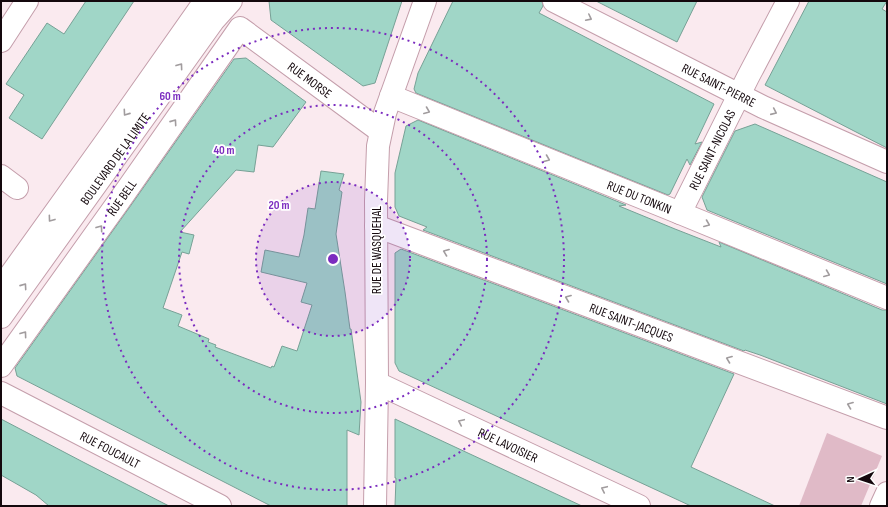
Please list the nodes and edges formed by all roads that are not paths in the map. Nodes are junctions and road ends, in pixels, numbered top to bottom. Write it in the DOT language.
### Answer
graph roads {
  1 [pos="27,1"];
  2 [pos="205,1"];
  3 [pos="231,1"];
  4 [pos="425,1"];
  5 [pos="554,1"];
  6 [pos="788,1"];
  7 [pos="240,28"];
  8 [pos="1,41"];
  9 [pos="739,95"];
  10 [pos="391,96"];
  11 [pos="380,131"];
  12 [pos="887,162"];
  13 [pos="680,213"];
  14 [pos="376,226"];
  15 [pos="1,288"];
  16 [pos="887,298"];
  17 [pos="1,317"];
  18 [pos="1,366"];
  19 [pos="377,383"];
  20 [pos="1,393"];
  21 [pos="887,418"];
  22 [pos="887,492"];
  23 [pos="220,506"];
  24 [pos="375,506"];
  25 [pos="639,506"];
  26 [pos="881,506"];
  1 -- 8 [label="street"];
  2 -- 15 [label="street, BOULEVARD DE LA LIMITE, one-way"];
  17 -- 3 [label="street, BOULEVARD DE LA LIMITE, one-way"];
  4 -- 10 [label="street, RUE DE WASQUEHAL"];
  5 -- 9 [label="street, RUE SAINT-PIERRE, one-way"];
  6 -- 9 [label="street, RUE SAINT-NICOLAS"];
  7 -- 11 [label="street, RUE MORSE"];
  18 -- 7 [label="street, RUE BELL, one-way"];
  9 -- 12 [label="street, RUE SAINT-PIERRE, one-way"];
  9 -- 13 [label="street, RUE SAINT-NICOLAS"];
  10 -- 11 [label="street, RUE DE WASQUEHAL"];
  10 -- 13 [label="street, RUE DU TONKIN, one-way"];
  11 -- 14 [label="street, RUE DE WASQUEHAL"];
  13 -- 16 [label="street, RUE DU TONKIN, one-way"];
  14 -- 19 [label="street, RUE DE WASQUEHAL"];
  21 -- 14 [label="street, RUE SAINT-JACQUES, one-way"];
  19 -- 24 [label="street, RUE DE WASQUEHAL"];
  25 -- 19 [label="street, RUE LAVOISIER, one-way"];
  20 -- 23 [label="street, RUE FOUCAULT"];
  22 -- 26 [label="street"];
}
